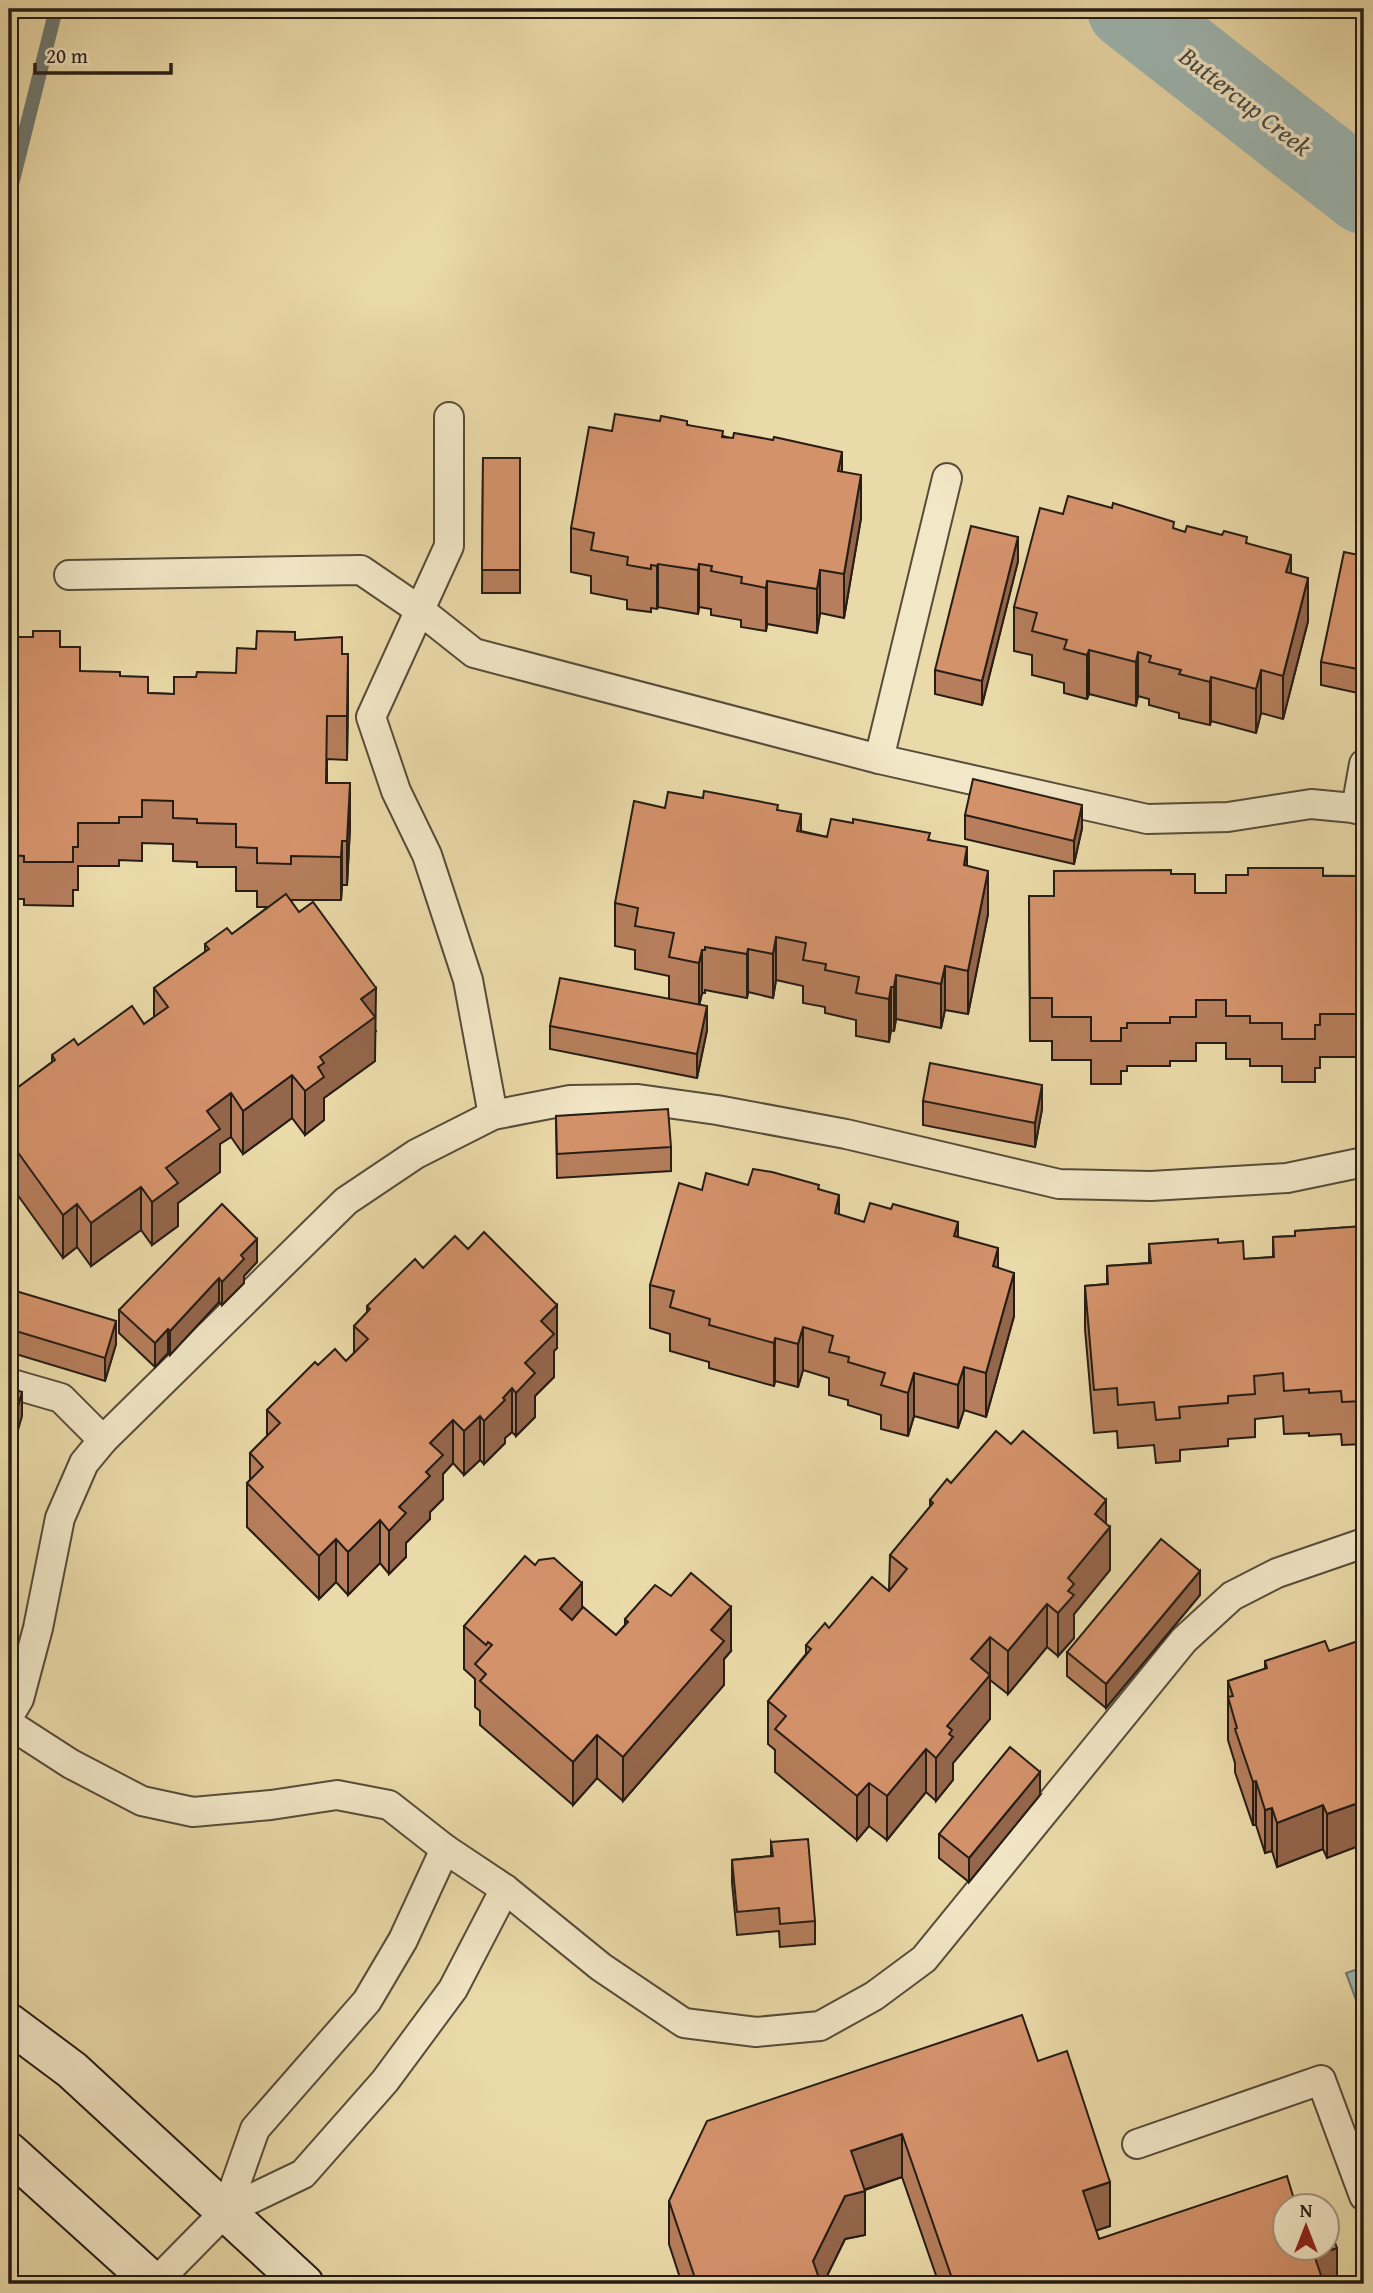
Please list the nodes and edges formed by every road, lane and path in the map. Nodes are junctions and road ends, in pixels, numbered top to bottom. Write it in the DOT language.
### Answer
graph roads {
  1 [pos="449,417"];
  2 [pos="947,478"];
  3 [pos="69,575"];
  4 [pos="421,611"];
  5 [pos="879,759"];
  6 [pos="1364,764"];
  7 [pos="1360,809"];
  8 [pos="493,1115"];
  9 [pos="1364,1163"];
  10 [pos="9,1383"];
  11 [pos="103,1440"];
  12 [pos="1364,1543"];
  13 [pos="9,1716"];
  14 [pos="9,1724"];
  15 [pos="445,1849"];
  16 [pos="505,1889"];
  17 [pos="9,2023"];
  18 [pos="1137,2144"];
  19 [pos="9,2152"];
  20 [pos="1364,2196"];
  21 [pos="226,2211"];
  22 [pos="154,2284"];
  23 [pos="304,2284"];
  1 -- 4 [label="lane"];
  2 -- 5 [label="lane"];
  3 -- 4 [label="lane"];
  4 -- 5 [label="lane"];
  4 -- 8 [label="lane"];
  5 -- 7 [label="lane"];
  6 -- 7 [label="lane"];
  8 -- 9 [label="lane"];
  8 -- 11 [label="lane"];
  10 -- 11 [label="lane"];
  11 -- 13 [label="lane"];
  12 -- 16 [label="lane"];
  14 -- 15 [label="lane"];
  15 -- 16 [label="lane"];
  15 -- 21 [label="lane"];
  16 -- 21 [label="lane"];
  17 -- 21 [label="main road"];
  18 -- 20 [label="lane"];
  19 -- 22 [label="main road"];
  21 -- 22 [label="lane"];
  21 -- 23 [label="main road"];
}
